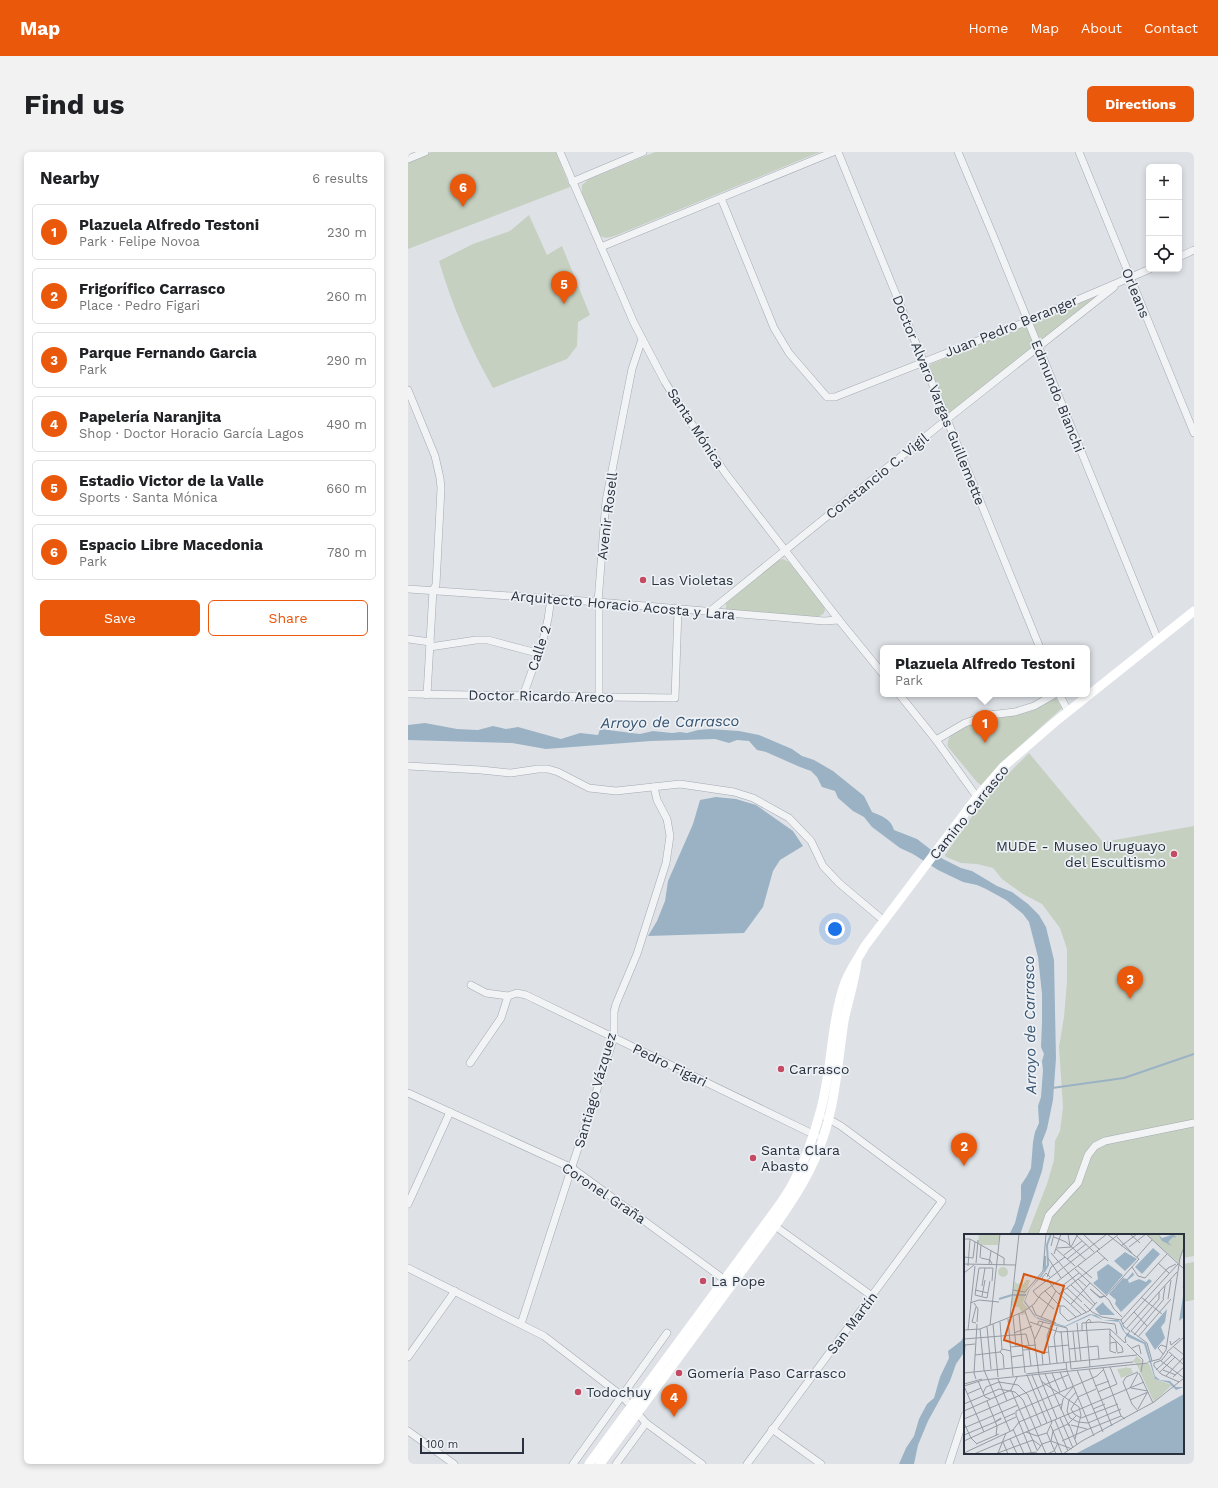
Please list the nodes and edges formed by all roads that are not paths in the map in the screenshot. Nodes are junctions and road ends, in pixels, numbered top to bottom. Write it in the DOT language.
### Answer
graph roads {
  1 [pos="425,152"];
  2 [pos="560,152"];
  3 [pos="642,152"];
  4 [pos="833,152"];
  5 [pos="838,152"];
  6 [pos="958,152"];
  7 [pos="1079,152"];
  8 [pos="408,159"];
  9 [pos="572,182"];
  10 [pos="721,198"];
  11 [pos="601,247"];
  12 [pos="1194,250"];
  13 [pos="1182,256"];
  14 [pos="1146,271"];
  15 [pos="1130,278"];
  16 [pos="1121,281"];
  17 [pos="1028,321"];
  18 [pos="642,339"];
  19 [pos="1039,347"];
  20 [pos="923,362"];
  21 [pos="408,390"];
  22 [pos="946,420"];
  23 [pos="1194,433"];
  24 [pos="786,550"];
  25 [pos="408,589"];
  26 [pos="433,590"];
  27 [pos="551,598"];
  28 [pos="598,602"];
  29 [pos="678,609"];
  30 [pos="1194,611"];
  31 [pos="709,612"];
  32 [pos="839,620"];
  33 [pos="408,639"];
  34 [pos="1158,640"];
  35 [pos="430,644"];
  36 [pos="1039,645"];
  37 [pos="537,653"];
  38 [pos="880,670"];
  39 [pos="408,694"];
  40 [pos="1090,694"];
  41 [pos="427,695"];
  42 [pos="523,696"];
  43 [pos="599,697"];
  44 [pos="901,697"];
  45 [pos="1050,697"];
  46 [pos="1060,697"];
  47 [pos="1087,697"];
  48 [pos="1068,712"];
  49 [pos="936,740"];
  50 [pos="408,766"];
  51 [pos="654,787"];
  52 [pos="977,797"];
  53 [pos="883,920"];
  54 [pos="471,985"];
  55 [pos="508,996"];
  56 [pos="614,1037"];
  57 [pos="470,1062"];
  58 [pos="408,1093"];
  59 [pos="450,1112"];
  60 [pos="824,1117"];
  61 [pos="1194,1123"];
  62 [pos="814,1135"];
  63 [pos="823,1138"];
  64 [pos="572,1168"];
  65 [pos="408,1204"];
  66 [pos="775,1226"];
  67 [pos="1042,1234"];
  68 [pos="408,1268"];
  69 [pos="725,1280"];
  70 [pos="455,1291"];
  71 [pos="872,1296"];
  72 [pos="521,1324"];
  73 [pos="668,1333"];
  74 [pos="408,1357"];
  75 [pos="622,1396"];
  76 [pos="634,1410"];
  77 [pos="964,1418"];
  78 [pos="646,1423"];
  79 [pos="772,1429"];
  80 [pos="408,1431"];
  81 [pos="444,1461"];
  82 [pos="454,1464"];
  83 [pos="573,1464"];
  84 [pos="589,1464"];
  85 [pos="600,1464"];
  86 [pos="616,1464"];
  87 [pos="702,1464"];
  88 [pos="747,1464"];
  89 [pos="820,1464"];
  90 [pos="949,1464"];
  1 -- 8 [label="street"];
  2 -- 9 [label="street, Santa Mónica"];
  3 -- 9 [label="street"];
  4 -- 10 [label="street"];
  5 -- 20 [label="street, Doctor Alvaro Vargas Guillemette"];
  6 -- 17 [label="street, Edmundo Bianchi"];
  7 -- 15 [label="street, Orleans"];
  9 -- 11 [label="street, Santa Mónica"];
  10 -- 11 [label="street"];
  10 -- 20 [label="street, Juan Pedro Beranger"];
  11 -- 18 [label="street, Santa Mónica"];
  12 -- 13 [label="street"];
  14 -- 15 [label="street, Juan Pedro Beranger"];
  15 -- 16 [label="street, Juan Pedro Beranger"];
  15 -- 23 [label="street, Orleans"];
  16 -- 17 [label="street, Juan Pedro Beranger"];
  16 -- 19 [label="street, Constancio C. Vigil"];
  17 -- 19 [label="street, Edmundo Bianchi"];
  17 -- 20 [label="street, Juan Pedro Beranger"];
  18 -- 24 [label="street, Santa Mónica"];
  18 -- 28 [label="street, Avenir Rosell"];
  19 -- 22 [label="street, Constancio C. Vigil"];
  19 -- 34 [label="street, Edmundo Bianchi"];
  20 -- 22 [label="street, Doctor Alvaro Vargas Guillemette"];
  21 -- 26 [label="street"];
  22 -- 24 [label="street, Constancio C. Vigil"];
  22 -- 36 [label="street, Doctor Alvaro Vargas Guillemette"];
  24 -- 31 [label="street, Constancio C. Vigil"];
  24 -- 32 [label="street, Santa Mónica"];
  25 -- 26 [label="street, Arquitecto Horacio Acosta y Lara"];
  26 -- 27 [label="street, Arquitecto Horacio Acosta y Lara"];
  26 -- 35 [label="street"];
  27 -- 28 [label="street, Arquitecto Horacio Acosta y Lara"];
  27 -- 37 [label="street, Calle 2"];
  28 -- 29 [label="street, Arquitecto Horacio Acosta y Lara"];
  28 -- 43 [label="street, Avenir Rosell"];
  29 -- 31 [label="street, Arquitecto Horacio Acosta y Lara"];
  29 -- 43 [label="street, Doctor Ricardo Areco"];
  30 -- 34 [label="main road, Camino Carrasco"];
  31 -- 32 [label="street, Arquitecto Horacio Acosta y Lara"];
  32 -- 38 [label="street, Santa Mónica"];
  33 -- 35 [label="street"];
  34 -- 40 [label="main road, Camino Carrasco"];
  35 -- 37 [label="street"];
  35 -- 41 [label="street"];
  37 -- 42 [label="street, Calle 2"];
  39 -- 41 [label="street, Doctor Ricardo Areco"];
  41 -- 42 [label="street, Doctor Ricardo Areco"];
  42 -- 43 [label="street, Doctor Ricardo Areco"];
  44 -- 49 [label="street"];
  45 -- 49 [label="street"];
  46 -- 48 [label="street"];
  47 -- 48 [label="main road, Camino Carrasco"];
  48 -- 52 [label="main road, Camino Carrasco"];
  49 -- 52 [label="street"];
  50 -- 51 [label="street"];
  51 -- 53 [label="street"];
  51 -- 56 [label="street, Santiago Vázquez"];
  52 -- 53 [label="main road, Camino Carrasco"];
  53 -- 60 [label="main road, Camino Carrasco"];
  54 -- 55 [label="street, Pedro Figari"];
  55 -- 56 [label="street, Pedro Figari"];
  55 -- 57 [label="street"];
  56 -- 62 [label="street, Pedro Figari"];
  56 -- 64 [label="street, Santiago Vázquez"];
  58 -- 59 [label="street, Coronel Graña"];
  59 -- 64 [label="street, Coronel Graña"];
  59 -- 65 [label="street"];
  60 -- 62 [label="main road"];
  60 -- 63 [label="main road"];
  60 -- 71 [label="street, San Martín"];
  61 -- 67 [label="street"];
  62 -- 63 [label="street, Pedro Figari"];
  62 -- 69 [label="main road"];
  63 -- 66 [label="main road"];
  64 -- 69 [label="street, Coronel Graña"];
  64 -- 72 [label="street, Santiago Vázquez"];
  66 -- 71 [label="street"];
  66 -- 76 [label="main road"];
  68 -- 70 [label="street"];
  69 -- 76 [label="main road"];
  70 -- 72 [label="street"];
  70 -- 74 [label="street"];
  71 -- 79 [label="street, San Martín"];
  72 -- 75 [label="street"];
  73 -- 75 [label="street"];
  75 -- 76 [label="street"];
  75 -- 83 [label="street"];
  76 -- 78 [label="street"];
  76 -- 84 [label="main road"];
  76 -- 85 [label="main road"];
  77 -- 90 [label="street"];
  78 -- 86 [label="street"];
  78 -- 87 [label="street"];
  79 -- 88 [label="street, San Martín"];
  79 -- 89 [label="street"];
  80 -- 81 [label="street"];
  81 -- 82 [label="street"];
}
